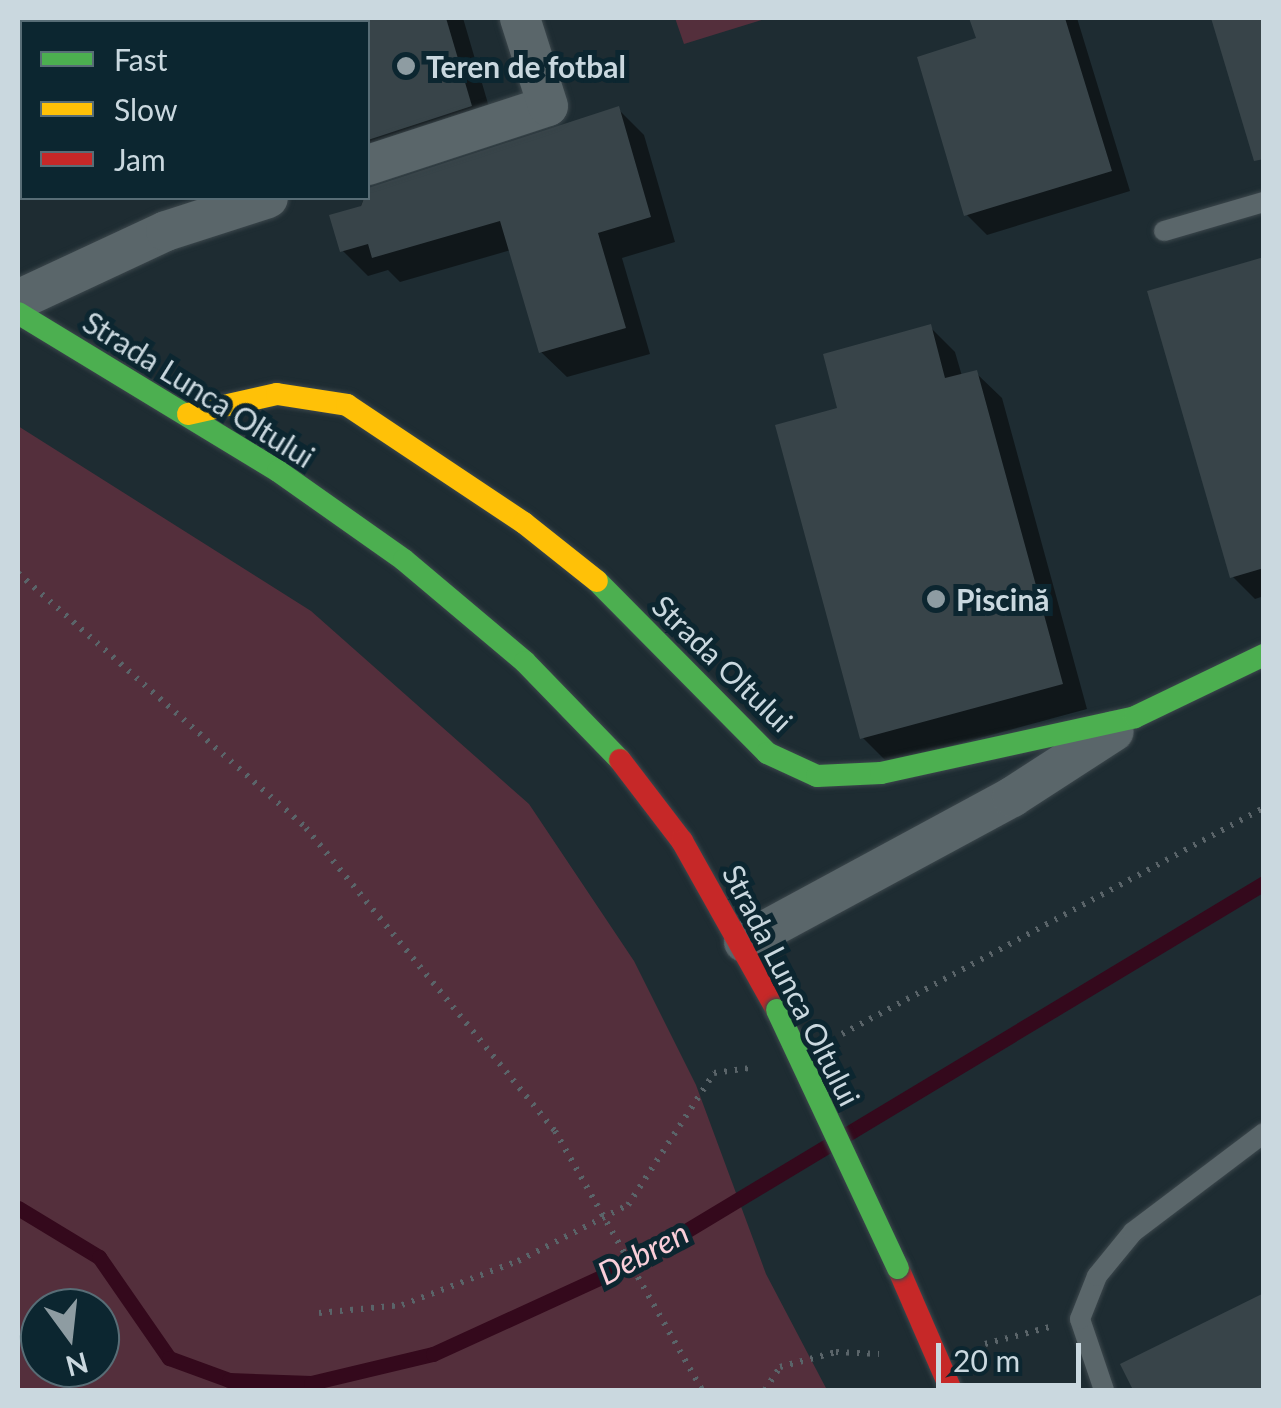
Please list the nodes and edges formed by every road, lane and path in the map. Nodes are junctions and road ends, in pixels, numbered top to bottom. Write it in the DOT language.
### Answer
graph roads {
  1 [pos="520,18"];
  2 [pos="370,164"];
  3 [pos="262,200"];
  4 [pos="1264,202"];
  5 [pos="1164,231"];
  6 [pos="18,300"];
  7 [pos="18,313"];
  8 [pos="188,414"];
  9 [pos="18,573"];
  10 [pos="1264,655"];
  11 [pos="1135,717"];
  12 [pos="744,942"];
  13 [pos="1264,1133"];
  14 [pos="1080,1319"];
  15 [pos="936,1356"];
  16 [pos="702,1390"];
  17 [pos="765,1390"];
  18 [pos="950,1390"];
  19 [pos="1104,1390"];
  1 -- 2 [label="street"];
  3 -- 6 [label="street"];
  4 -- 5 [label="lane"];
  7 -- 8 [label="main road, Strada Lunca Oltului"];
  8 -- 11 [label="main road, Strada Oltului"];
  8 -- 12 [label="main road, Strada Lunca Oltului"];
  9 -- 16 [label="path, bridge"];
  10 -- 11 [label="main road, Strada Oltului"];
  11 -- 12 [label="street"];
  12 -- 15 [label="main road, Strada Lunca Oltului, bridge"];
  13 -- 14 [label="lane"];
  14 -- 15 [label="path"];
  14 -- 19 [label="lane"];
  15 -- 17 [label="path"];
  15 -- 18 [label="main road, Strada Lunca Oltului"];
}
